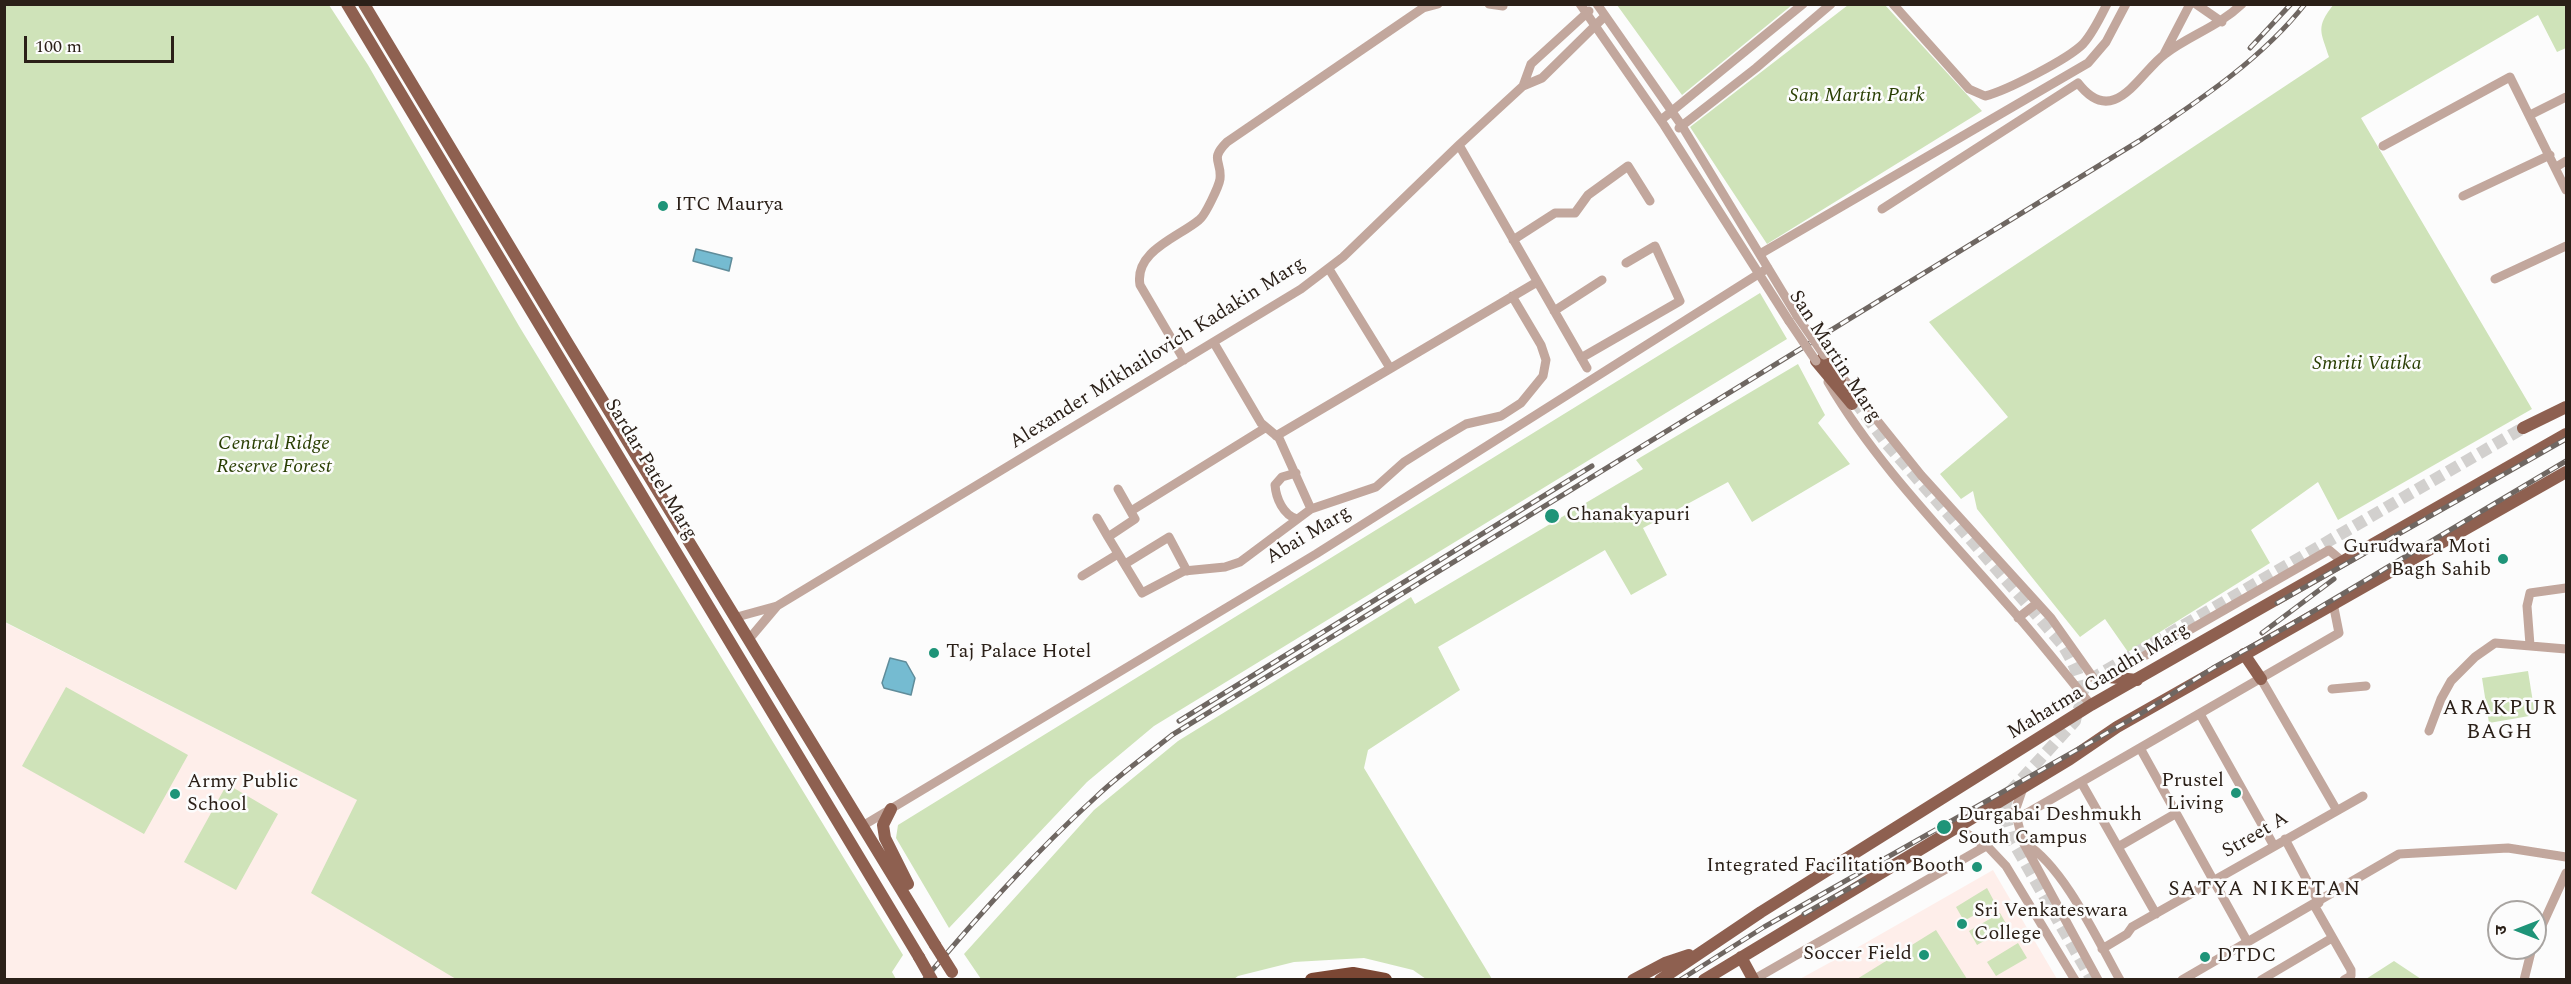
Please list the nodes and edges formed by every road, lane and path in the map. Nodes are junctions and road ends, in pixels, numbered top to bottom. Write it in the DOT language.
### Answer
graph roads {
  1 [pos="347,4"];
  2 [pos="364,4"];
  3 [pos="1438,4"];
  4 [pos="1489,4"];
  5 [pos="1580,4"];
  6 [pos="1597,4"];
  7 [pos="1803,4"];
  8 [pos="1831,4"];
  9 [pos="1893,4"];
  10 [pos="2107,4"];
  11 [pos="2126,4"];
  12 [pos="2190,4"];
  13 [pos="2196,4"];
  14 [pos="2242,4"];
  15 [pos="1503,6"];
  16 [pos="1586,13"];
  17 [pos="1605,16"];
  18 [pos="2223,22"];
  19 [pos="1595,26"];
  20 [pos="2164,54"];
  21 [pos="2073,72"];
  22 [pos="2078,83"];
  23 [pos="1523,86"];
  24 [pos="2566,98"];
  25 [pos="1672,111"];
  26 [pos="2530,116"];
  27 [pos="1661,120"];
  28 [pos="1682,126"];
  29 [pos="1670,134"];
  30 [pos="1459,145"];
  31 [pos="2383,146"];
  32 [pos="2550,155"];
  33 [pos="2566,161"];
  34 [pos="2556,167"];
  35 [pos="2566,190"];
  36 [pos="2463,196"];
  37 [pos="1650,201"];
  38 [pos="1882,209"];
  39 [pos="1513,240"];
  40 [pos="2566,246"];
  41 [pos="1760,254"];
  42 [pos="1626,263"];
  43 [pos="1768,268"];
  44 [pos="1329,269"];
  45 [pos="1758,274"];
  46 [pos="2495,279"];
  47 [pos="1602,280"];
  48 [pos="1537,282"];
  49 [pos="1512,296"];
  50 [pos="1554,311"];
  51 [pos="1793,318"];
  52 [pos="1214,343"];
  53 [pos="1581,358"];
  54 [pos="1820,358"];
  55 [pos="1184,360"];
  56 [pos="1587,368"];
  57 [pos="1390,369"];
  58 [pos="1854,403"];
  59 [pos="2566,407"];
  60 [pos="1265,428"];
  61 [pos="2523,428"];
  62 [pos="2566,434"];
  63 [pos="1276,436"];
  64 [pos="2566,472"];
  65 [pos="1296,473"];
  66 [pos="1118,489"];
  67 [pos="1311,509"];
  68 [pos="1131,511"];
  69 [pos="1097,518"];
  70 [pos="1297,519"];
  71 [pos="1108,537"];
  72 [pos="1118,554"];
  73 [pos="2343,562"];
  74 [pos="1125,564"];
  75 [pos="1187,571"];
  76 [pos="1083,576"];
  77 [pos="2566,588"];
  78 [pos="2037,603"];
  79 [pos="2333,603"];
  80 [pos="777,606"];
  81 [pos="737,617"];
  82 [pos="2019,618"];
  83 [pos="750,638"];
  84 [pos="2530,645"];
  85 [pos="2566,649"];
  86 [pos="2244,654"];
  87 [pos="2109,677"];
  88 [pos="2261,679"];
  89 [pos="2137,680"];
  90 [pos="2366,686"];
  91 [pos="2332,689"];
  92 [pos="2091,705"];
  93 [pos="2200,714"];
  94 [pos="2429,731"];
  95 [pos="2140,748"];
  96 [pos="2081,782"];
  97 [pos="2024,786"];
  98 [pos="2363,796"];
  99 [pos="891,809"];
  100 [pos="2337,810"];
  101 [pos="2175,814"];
  102 [pos="2017,819"];
  103 [pos="864,825"];
  104 [pos="1955,826"];
  105 [pos="2285,839"];
  106 [pos="2023,842"];
  107 [pos="1986,846"];
  108 [pos="2274,846"];
  109 [pos="2118,847"];
  110 [pos="2566,857"];
  111 [pos="2566,873"];
  112 [pos="2062,880"];
  113 [pos="2213,881"];
  114 [pos="2046,888"];
  115 [pos="2316,904"];
  116 [pos="2156,914"];
  117 [pos="2547,915"];
  118 [pos="2331,938"];
  119 [pos="933,941"];
  120 [pos="2247,941"];
  121 [pos="2102,949"];
  122 [pos="1704,950"];
  123 [pos="1741,957"];
  124 [pos="2529,960"];
  125 [pos="954,976"];
  126 [pos="2267,978"];
  127 [pos="1753,979"];
  128 [pos="932,980"];
  129 [pos="1312,980"];
  130 [pos="1385,980"];
  131 [pos="1633,980"];
  132 [pos="1660,980"];
  133 [pos="1704,980"];
  134 [pos="2075,980"];
  135 [pos="2098,980"];
  136 [pos="2120,980"];
  137 [pos="2182,980"];
  138 [pos="2344,980"];
  139 [pos="2524,980"];
  1 -- 128 [label="main road, Sardar Patel Marg, bridge"];
  2 -- 81 [label="main road, Sardar Patel Marg"];
  3 -- 55 [label="street"];
  4 -- 15 [label="street"];
  5 -- 16 [label="street, San Martin Marg"];
  6 -- 16 [label="street"];
  6 -- 17 [label="street, San Martin Marg"];
  7 -- 25 [label="street"];
  8 -- 28 [label="street"];
  9 -- 10 [label="street"];
  11 -- 21 [label="street"];
  12 -- 20 [label="street"];
  13 -- 18 [label="street"];
  14 -- 18 [label="street"];
  16 -- 19 [label="street, San Martin Marg"];
  16 -- 23 [label="street"];
  17 -- 19 [label="street"];
  17 -- 25 [label="street, San Martin Marg"];
  18 -- 20 [label="street"];
  19 -- 23 [label="street"];
  19 -- 27 [label="street, San Martin Marg"];
  20 -- 22 [label="street"];
  21 -- 22 [label="street"];
  21 -- 41 [label="street"];
  22 -- 38 [label="street"];
  23 -- 30 [label="street, Alexander Mikhailovich Kadakin Marg"];
  24 -- 26 [label="street"];
  25 -- 27 [label="street"];
  25 -- 28 [label="street, San Martin Marg"];
  26 -- 31 [label="street"];
  26 -- 32 [label="street"];
  27 -- 29 [label="street, San Martin Marg"];
  28 -- 29 [label="street"];
  28 -- 41 [label="street, San Martin Marg"];
  29 -- 45 [label="street, San Martin Marg"];
  30 -- 39 [label="street"];
  30 -- 44 [label="street, Alexander Mikhailovich Kadakin Marg"];
  32 -- 34 [label="street"];
  32 -- 36 [label="street"];
  33 -- 34 [label="street"];
  34 -- 35 [label="street"];
  37 -- 39 [label="street"];
  39 -- 48 [label="street"];
  40 -- 46 [label="street"];
  41 -- 43 [label="street, San Martin Marg"];
  42 -- 53 [label="street"];
  43 -- 45 [label="street, Abai Marg"];
  43 -- 51 [label="street, San Martin Marg"];
  44 -- 52 [label="street, Alexander Mikhailovich Kadakin Marg"];
  44 -- 57 [label="street"];
  45 -- 51 [label="street, San Martin Marg"];
  45 -- 99 [label="street, Abai Marg"];
  47 -- 50 [label="street"];
  48 -- 49 [label="street"];
  48 -- 50 [label="street"];
  49 -- 57 [label="street"];
  49 -- 67 [label="street"];
  50 -- 53 [label="street"];
  51 -- 54 [label="street, San Martin Marg, bridge"];
  52 -- 55 [label="street, Alexander Mikhailovich Kadakin Marg"];
  52 -- 60 [label="street"];
  53 -- 56 [label="street"];
  54 -- 58 [label="main road"];
  54 -- 78 [label="street, San Martin Marg"];
  54 -- 82 [label="street, San Martin Marg"];
  55 -- 80 [label="street, Alexander Mikhailovich Kadakin Marg"];
  57 -- 63 [label="street"];
  59 -- 61 [label="main road"];
  60 -- 63 [label="street"];
  60 -- 68 [label="street"];
  62 -- 73 [label="main road, Mahatma Gandhi Marg"];
  63 -- 65 [label="street"];
  64 -- 79 [label="main road"];
  65 -- 67 [label="street"];
  65 -- 70 [label="street"];
  66 -- 68 [label="street"];
  67 -- 70 [label="street"];
  68 -- 71 [label="street"];
  69 -- 71 [label="street"];
  70 -- 75 [label="street"];
  71 -- 72 [label="street"];
  72 -- 74 [label="street"];
  72 -- 76 [label="street"];
  73 -- 87 [label="street"];
  73 -- 89 [label="main road, Mahatma Gandhi Marg"];
  74 -- 75 [label="street"];
  74 -- 75 [label="street"];
  77 -- 84 [label="street"];
  78 -- 82 [label="street"];
  78 -- 87 [label="street, San Martin Marg"];
  79 -- 86 [label="main road"];
  79 -- 88 [label="street"];
  80 -- 81 [label="street"];
  80 -- 83 [label="street"];
  81 -- 83 [label="main road, Sardar Patel Marg"];
  82 -- 92 [label="street, San Martin Marg"];
  83 -- 103 [label="main road, Sardar Patel Marg"];
  84 -- 85 [label="street"];
  84 -- 94 [label="street"];
  86 -- 88 [label="main road"];
  86 -- 97 [label="main road"];
  87 -- 89 [label="main road"];
  88 -- 93 [label="street"];
  88 -- 100 [label="street"];
  89 -- 92 [label="main road, Mahatma Gandhi Marg"];
  90 -- 91 [label="street"];
  92 -- 122 [label="main road, Mahatma Gandhi Marg"];
  93 -- 95 [label="street"];
  93 -- 108 [label="street"];
  95 -- 96 [label="street"];
  95 -- 101 [label="street"];
  96 -- 102 [label="street"];
  96 -- 109 [label="street"];
  97 -- 102 [label="street"];
  97 -- 104 [label="main road"];
  98 -- 100 [label="street, Street A"];
  99 -- 103 [label="street, Abai Marg"];
  99 -- 119 [label="main road"];
  100 -- 105 [label="street, Street A"];
  101 -- 109 [label="street"];
  101 -- 113 [label="street"];
  102 -- 106 [label="street"];
  103 -- 119 [label="main road, Sardar Patel Marg"];
  104 -- 107 [label="street"];
  104 -- 123 [label="main road"];
  105 -- 108 [label="street, Street A"];
  105 -- 115 [label="street"];
  106 -- 112 [label="street"];
  106 -- 114 [label="street"];
  107 -- 127 [label="street"];
  107 -- 134 [label="street"];
  108 -- 113 [label="street, Street A"];
  109 -- 116 [label="street"];
  110 -- 115 [label="street"];
  111 -- 117 [label="street"];
  112 -- 114 [label="street"];
  112 -- 121 [label="street"];
  113 -- 116 [label="street, Street A"];
  113 -- 120 [label="street"];
  114 -- 135 [label="street"];
  115 -- 118 [label="street"];
  115 -- 120 [label="street"];
  116 -- 121 [label="street, Street A"];
  118 -- 126 [label="street"];
  118 -- 138 [label="street"];
  119 -- 125 [label="main road, bridge"];
  120 -- 137 [label="street"];
  121 -- 136 [label="street"];
  122 -- 131 [label="main road"];
  122 -- 132 [label="main road, Mahatma Gandhi Marg"];
  123 -- 127 [label="main road"];
  123 -- 133 [label="main road"];
  124 -- 139 [label="street"];
  129 -- 130 [label="highway"];
}
